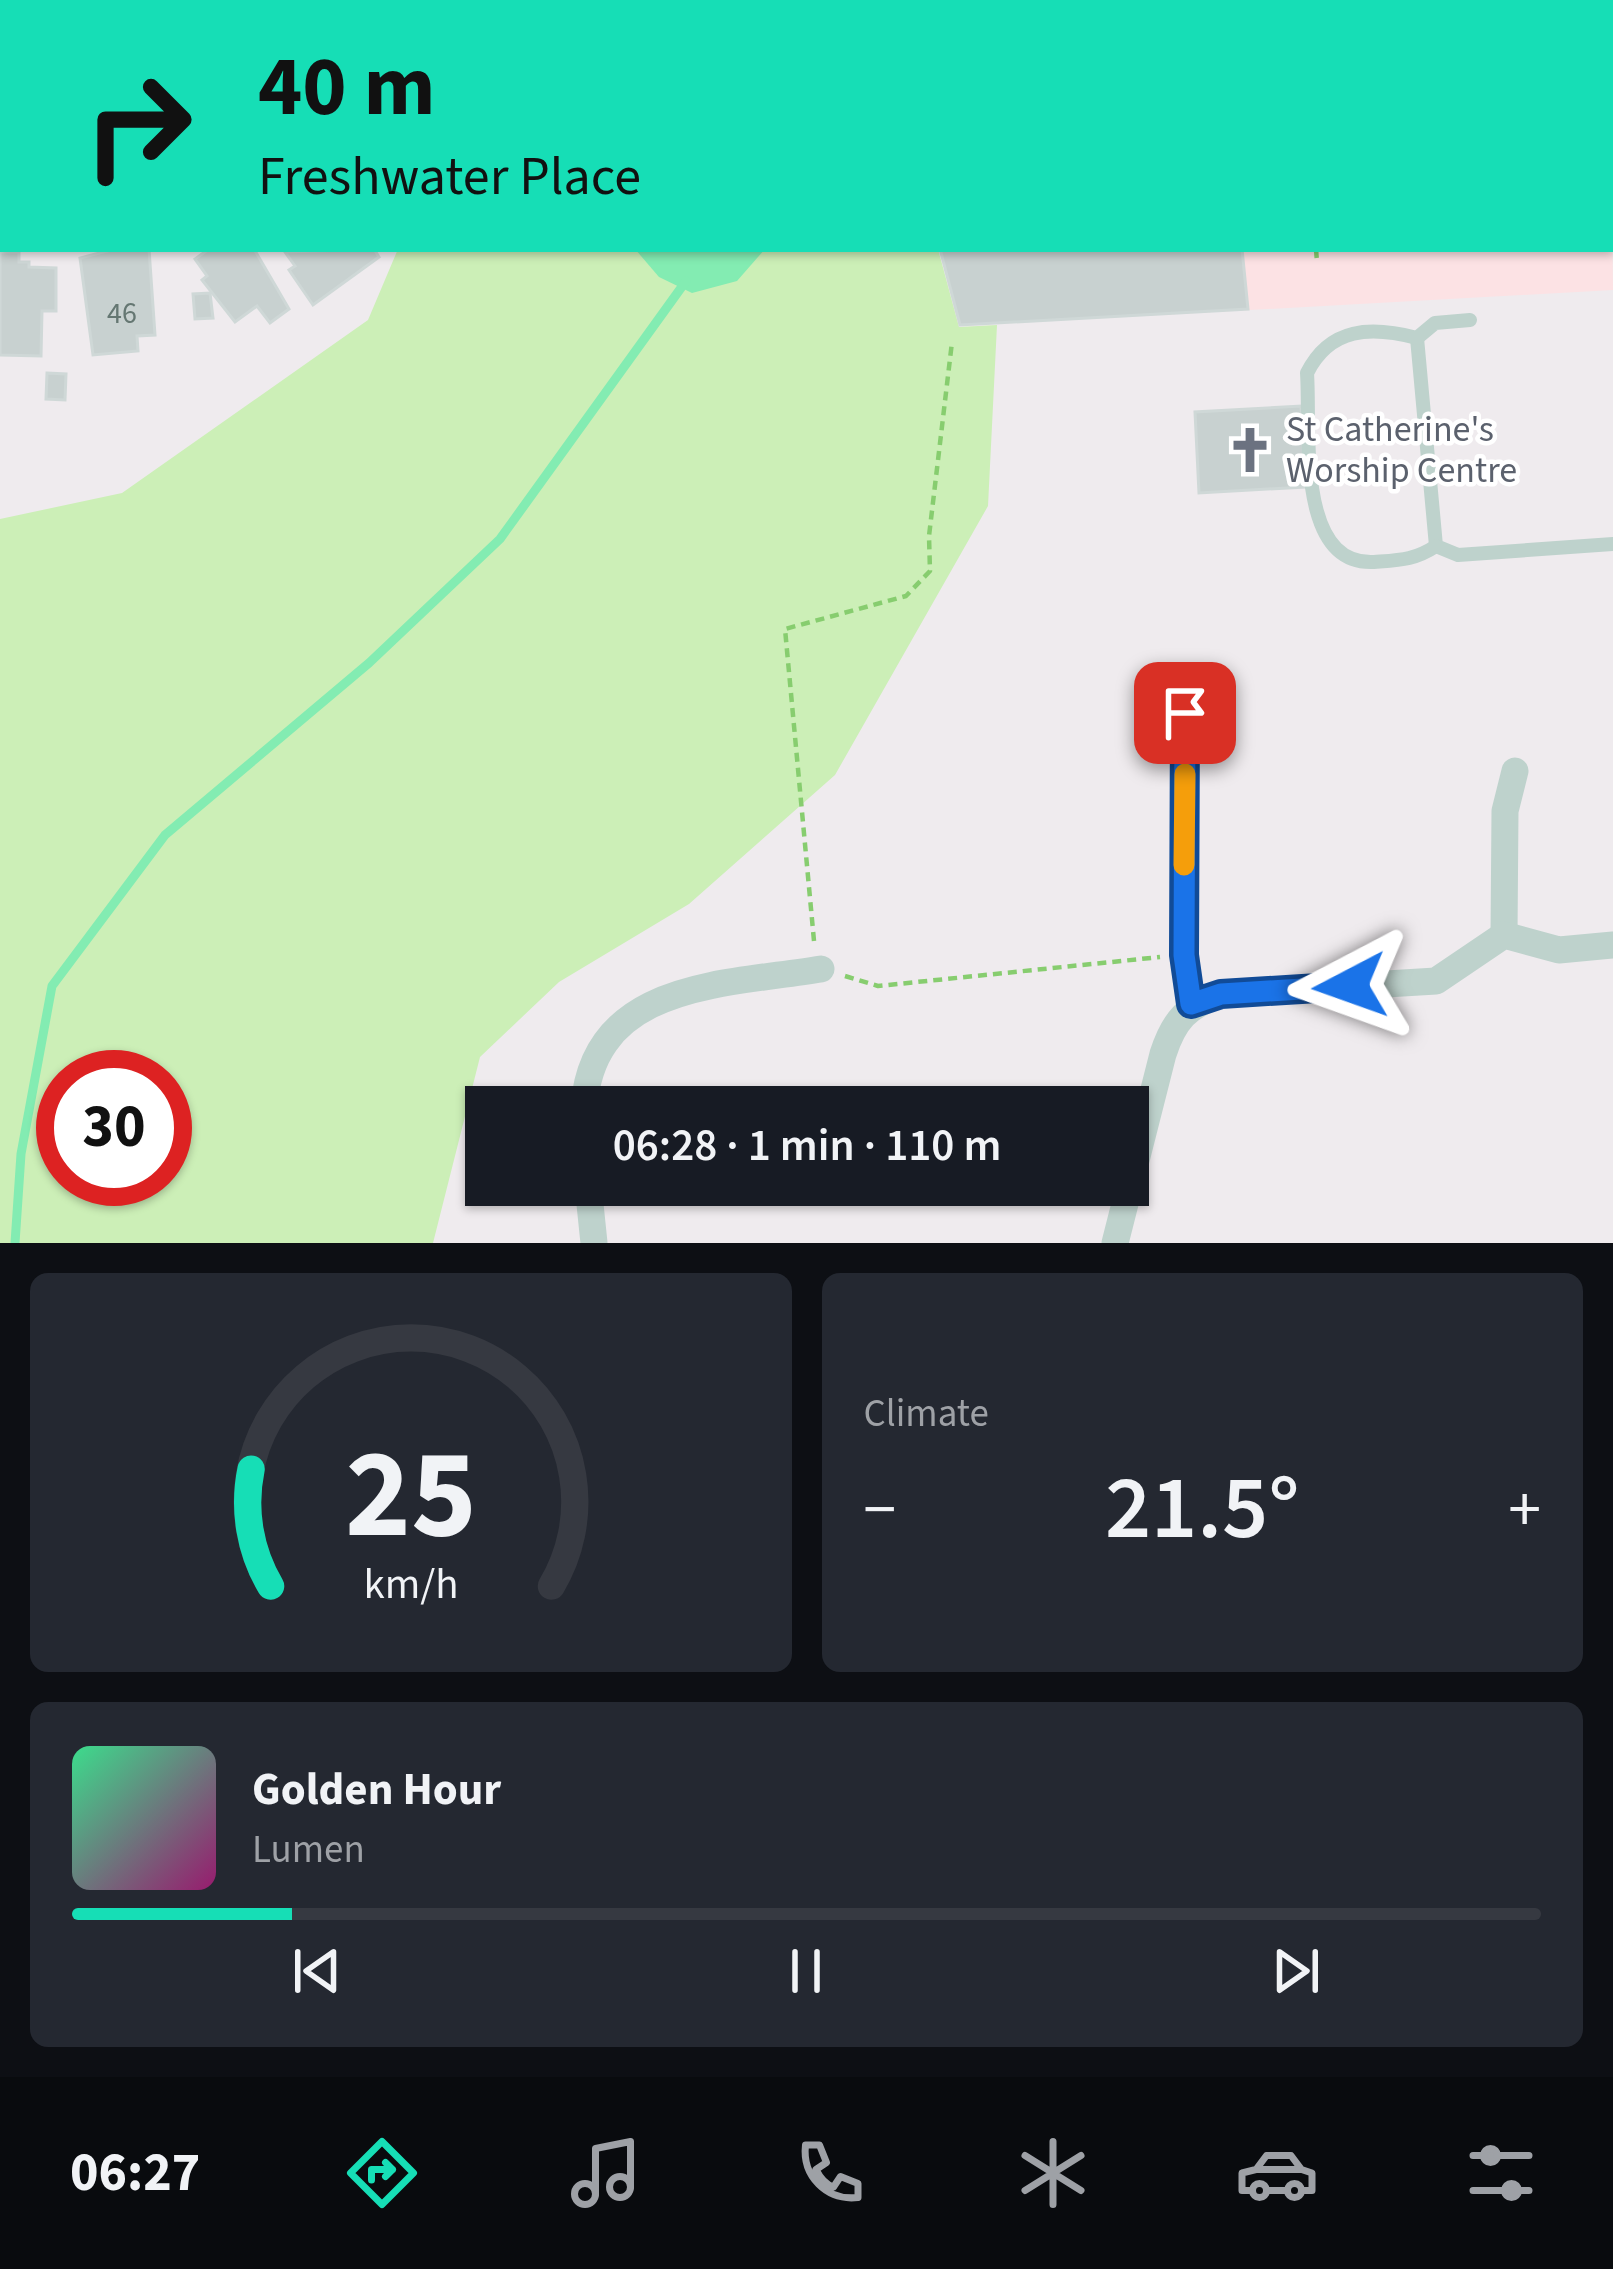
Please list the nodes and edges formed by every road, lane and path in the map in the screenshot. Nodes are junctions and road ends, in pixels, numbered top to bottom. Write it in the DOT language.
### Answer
graph roads {
  1 [pos="1316,252"];
  2 [pos="1317,262"];
  3 [pos="1470,320"];
  4 [pos="1417,338"];
  5 [pos="952,342"];
  6 [pos="1613,544"];
  7 [pos="1436,546"];
  8 [pos="1185,713"];
  9 [pos="1515,771"];
  10 [pos="1504,935"];
  11 [pos="1613,945"];
  12 [pos="1184,955"];
  13 [pos="821,969"];
  14 [pos="1191,1004"];
  15 [pos="585,1086"];
  16 [pos="590,1206"];
  17 [pos="594,1243"];
  18 [pos="1115,1243"];
  1 -- 2 [label="path"];
  3 -- 4 [label="lane"];
  4 -- 7 [label="lane"];
  4 -- 7 [label="lane"];
  5 -- 13 [label="path"];
  6 -- 7 [label="lane"];
  8 -- 12 [label="street"];
  9 -- 10 [label="street"];
  10 -- 11 [label="street"];
  10 -- 14 [label="street"];
  12 -- 13 [label="path"];
  12 -- 14 [label="street"];
  13 -- 15 [label="street"];
  14 -- 18 [label="street"];
  16 -- 17 [label="street"];
}
